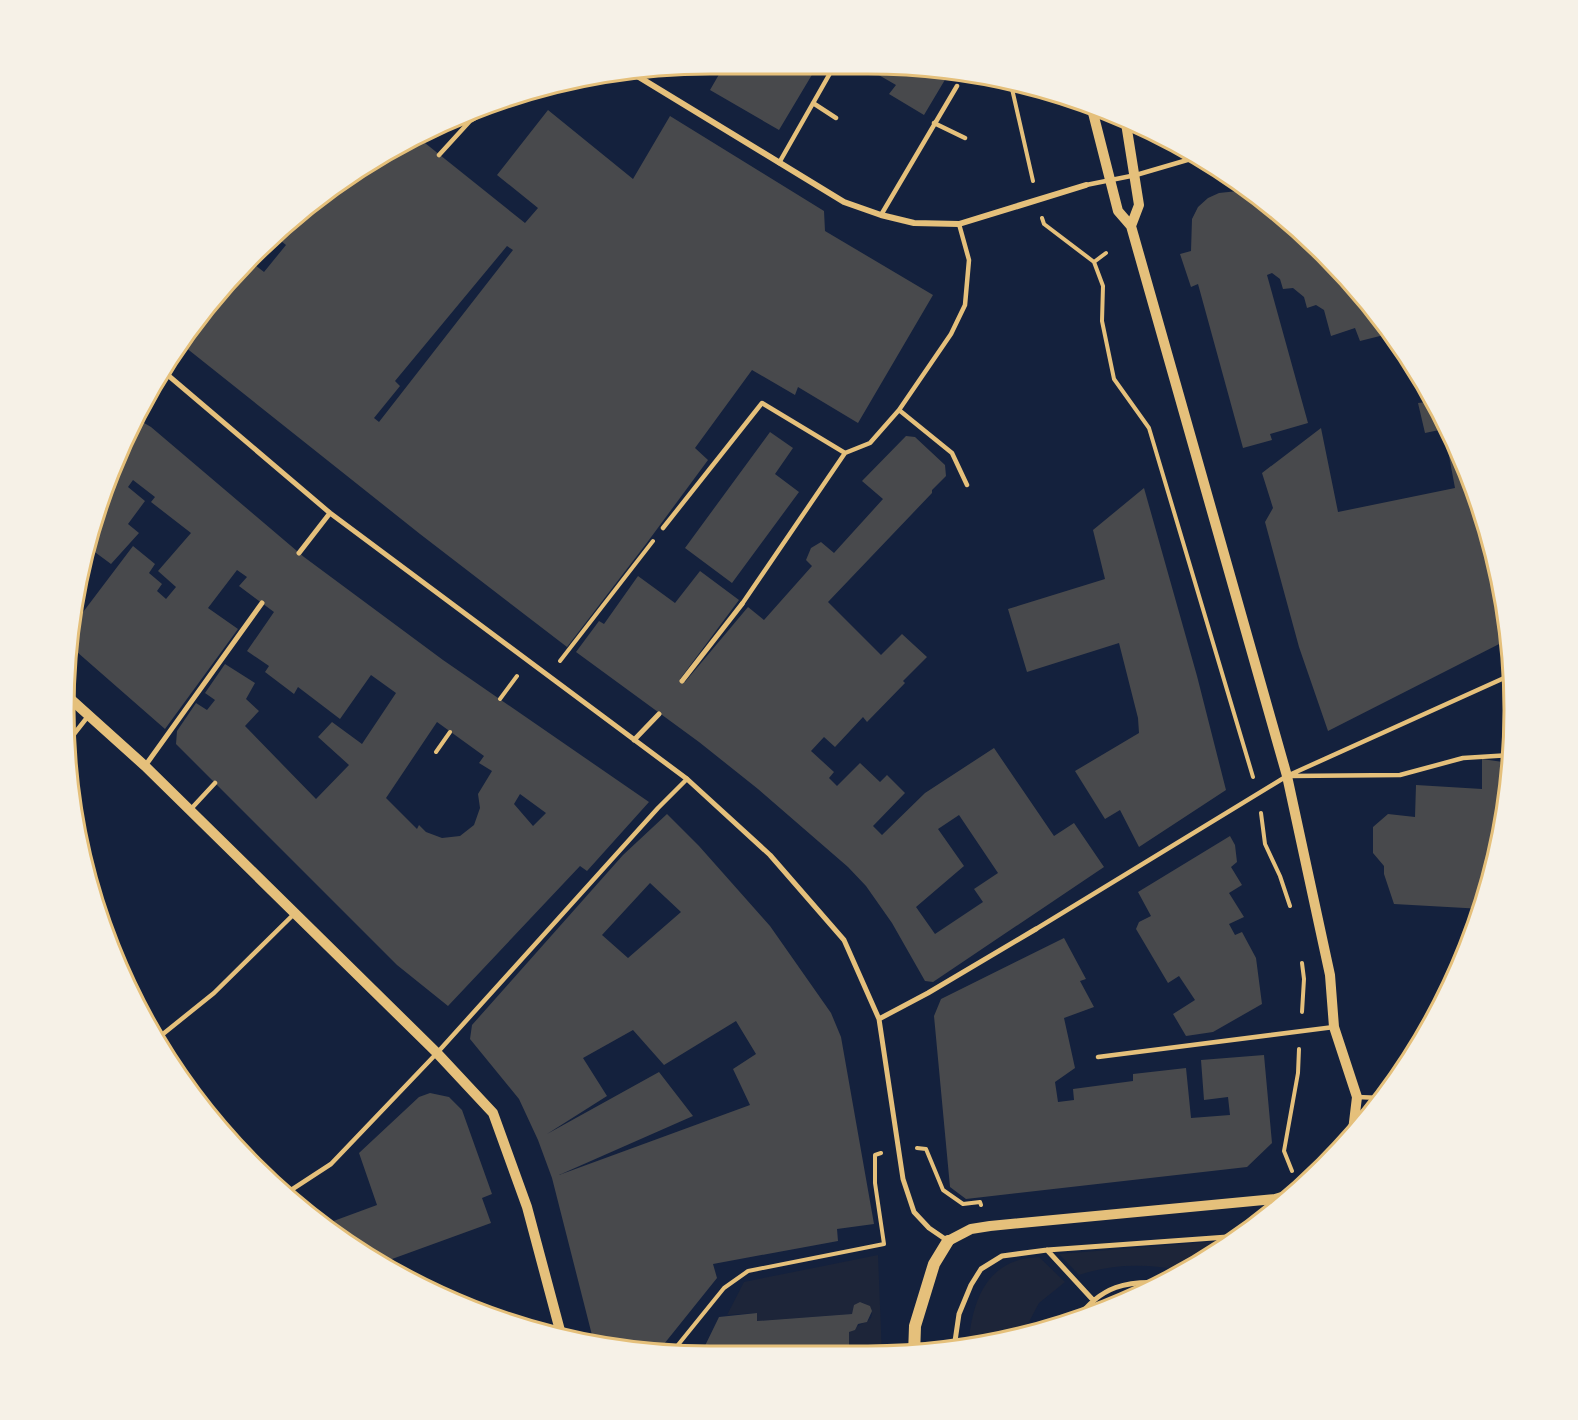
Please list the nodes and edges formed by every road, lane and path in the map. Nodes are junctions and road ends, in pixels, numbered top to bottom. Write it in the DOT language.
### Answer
graph roads {
  1 [pos="830,74"];
  2 [pos="640,78"];
  3 [pos="957,86"];
  4 [pos="1012,90"];
  5 [pos="813,103"];
  6 [pos="1094,115"];
  7 [pos="836,118"];
  8 [pos="473,119"];
  9 [pos="934,123"];
  10 [pos="1127,129"];
  11 [pos="965,138"];
  12 [pos="439,155"];
  13 [pos="1188,160"];
  14 [pos="779,163"];
  15 [pos="1136,175"];
  16 [pos="1110,180"];
  17 [pos="1086,184"];
  18 [pos="1037,199"];
  19 [pos="881,215"];
  20 [pos="959,224"];
  21 [pos="1131,226"];
  22 [pos="1106,253"];
  23 [pos="1094,262"];
  24 [pos="169,376"];
  25 [pos="899,410"];
  26 [pos="845,453"];
  27 [pos="967,485"];
  28 [pos="330,513"];
  29 [pos="663,528"];
  30 [pos="299,553"];
  31 [pos="262,603"];
  32 [pos="742,604"];
  33 [pos="528,660"];
  34 [pos="548,676"];
  35 [pos="1503,678"];
  36 [pos="682,681"];
  37 [pos="500,699"];
  38 [pos="74,702"];
  39 [pos="659,714"];
  40 [pos="89,715"];
  41 [pos="450,732"];
  42 [pos="75,733"];
  43 [pos="634,740"];
  44 [pos="436,752"];
  45 [pos="1503,756"];
  46 [pos="145,766"];
  47 [pos="1287,776"];
  48 [pos="687,779"];
  49 [pos="215,783"];
  50 [pos="1257,793"];
  51 [pos="190,810"];
  52 [pos="295,913"];
  53 [pos="1293,915"];
  54 [pos="1036,929"];
  55 [pos="1302,957"];
  56 [pos="879,1019"];
  57 [pos="1334,1027"];
  58 [pos="1300,1032"];
  59 [pos="163,1034"];
  60 [pos="437,1053"];
  61 [pos="1098,1057"];
  62 [pos="1357,1096"];
  63 [pos="1373,1097"];
  64 [pos="1354,1121"];
  65 [pos="1295,1179"];
  66 [pos="291,1190"];
  67 [pos="1276,1199"];
  68 [pos="1224,1237"];
  69 [pos="948,1240"];
  70 [pos="884,1244"];
  71 [pos="1047,1250"];
  72 [pos="1149,1282"];
  73 [pos="1094,1300"];
  74 [pos="1087,1308"];
  75 [pos="559,1328"];
  76 [pos="955,1340"];
  77 [pos="678,1345"];
  78 [pos="914,1345"];
  1 -- 5 [label="lane"];
  2 -- 14 [label="street"];
  3 -- 9 [label="lane"];
  4 -- 18 [label="path"];
  5 -- 7 [label="lane"];
  5 -- 14 [label="lane"];
  6 -- 16 [label="street"];
  8 -- 12 [label="lane"];
  9 -- 11 [label="lane"];
  9 -- 19 [label="lane"];
  10 -- 15 [label="street"];
  13 -- 15 [label="lane"];
  14 -- 19 [label="street"];
  15 -- 16 [label="lane"];
  15 -- 21 [label="street"];
  16 -- 17 [label="lane"];
  16 -- 21 [label="street"];
  17 -- 18 [label="street"];
  18 -- 20 [label="street"];
  18 -- 23 [label="path"];
  19 -- 20 [label="street"];
  20 -- 25 [label="lane"];
  21 -- 47 [label="street"];
  22 -- 23 [label="path"];
  23 -- 50 [label="path"];
  24 -- 28 [label="street"];
  25 -- 26 [label="lane"];
  25 -- 27 [label="lane"];
  26 -- 29 [label="lane"];
  26 -- 32 [label="lane"];
  28 -- 30 [label="street"];
  28 -- 33 [label="street"];
  29 -- 34 [label="path"];
  31 -- 46 [label="street"];
  32 -- 36 [label="street"];
  33 -- 34 [label="street"];
  33 -- 37 [label="path"];
  34 -- 43 [label="street"];
  35 -- 47 [label="lane"];
  38 -- 40 [label="street"];
  39 -- 43 [label="street"];
  40 -- 42 [label="lane"];
  40 -- 46 [label="street"];
  41 -- 44 [label="path"];
  43 -- 48 [label="street"];
  45 -- 47 [label="lane"];
  46 -- 51 [label="street"];
  47 -- 50 [label="lane"];
  47 -- 57 [label="street"];
  48 -- 56 [label="street"];
  48 -- 60 [label="lane"];
  49 -- 51 [label="lane"];
  50 -- 53 [label="path"];
  50 -- 54 [label="lane"];
  51 -- 52 [label="street"];
  52 -- 59 [label="lane"];
  52 -- 60 [label="street"];
  54 -- 56 [label="street"];
  55 -- 58 [label="path"];
  56 -- 69 [label="street"];
  57 -- 58 [label="lane"];
  57 -- 62 [label="street"];
  58 -- 61 [label="lane"];
  58 -- 65 [label="path"];
  60 -- 66 [label="lane"];
  60 -- 75 [label="street"];
  62 -- 63 [label="lane"];
  62 -- 64 [label="street"];
  67 -- 69 [label="street"];
  68 -- 71 [label="street"];
  69 -- 78 [label="main road"];
  70 -- 77 [label="path"];
  71 -- 73 [label="street"];
  71 -- 76 [label="street"];
  72 -- 73 [label="street"];
  73 -- 74 [label="street"];
}
